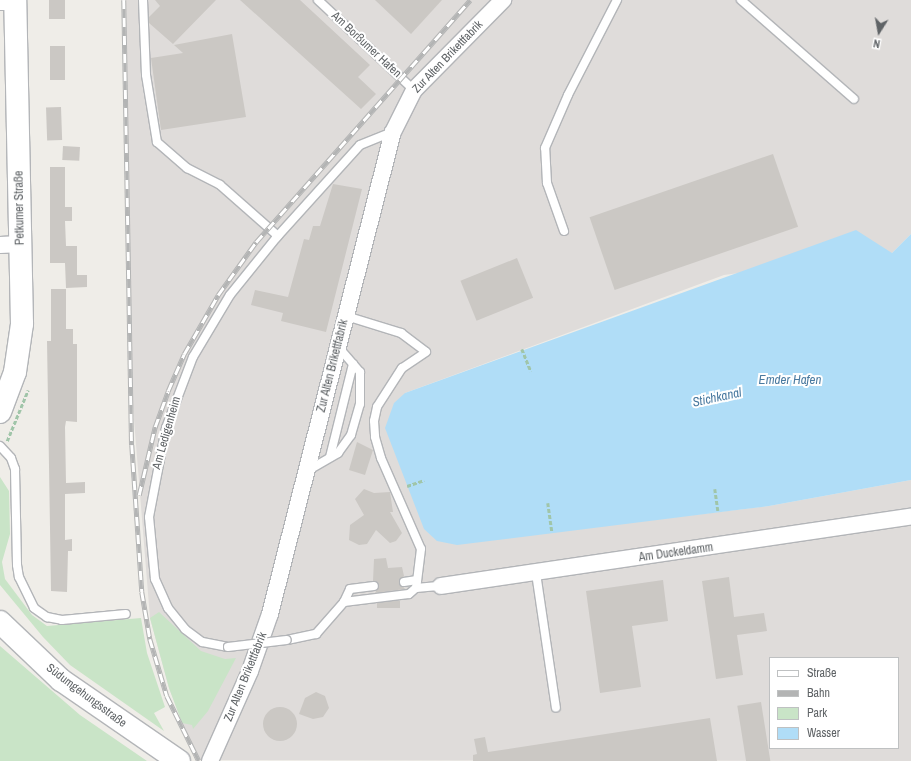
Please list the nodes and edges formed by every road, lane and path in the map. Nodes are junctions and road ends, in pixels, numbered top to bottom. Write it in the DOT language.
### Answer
graph roads {
  1 [pos="143,0"];
  2 [pos="318,0"];
  3 [pos="503,0"];
  4 [pos="617,0"];
  5 [pos="741,0"];
  6 [pos="10,1"];
  7 [pos="414,90"];
  8 [pos="854,99"];
  9 [pos="393,132"];
  10 [pos="564,231"];
  11 [pos="278,236"];
  12 [pos="10,245"];
  13 [pos="346,316"];
  14 [pos="338,346"];
  15 [pos="522,349"];
  16 [pos="353,364"];
  17 [pos="531,371"];
  18 [pos="0,412"];
  19 [pos="0,446"];
  20 [pos="330,457"];
  21 [pos="306,472"];
  22 [pos="424,480"];
  23 [pos="407,486"];
  24 [pos="715,489"];
  25 [pos="548,503"];
  26 [pos="718,511"];
  27 [pos="911,517"];
  28 [pos="552,532"];
  29 [pos="536,572"];
  30 [pos="404,582"];
  31 [pos="417,584"];
  32 [pos="374,586"];
  33 [pos="441,586"];
  34 [pos="344,602"];
  35 [pos="126,614"];
  36 [pos="0,622"];
  37 [pos="556,708"];
  38 [pos="179,761"];
  39 [pos="210,761"];
  1 -- 11 [label="lane"];
  2 -- 7 [label="lane, Am Borßumer Hafen"];
  3 -- 7 [label="street, Zur Alten Brikettfabrik"];
  4 -- 10 [label="lane"];
  5 -- 8 [label="lane"];
  6 -- 12 [label="main road, Petkumer Straße"];
  7 -- 9 [label="street, Zur Alten Brikettfabrik"];
  9 -- 11 [label="lane, Am Ledigenheim"];
  9 -- 13 [label="street, Zur Alten Brikettfabrik"];
  11 -- 34 [label="lane, Am Ledigenheim, bridge"];
  12 -- 18 [label="main road, Petkumer Straße"];
  13 -- 14 [label="street, Zur Alten Brikettfabrik"];
  13 -- 31 [label="lane"];
  14 -- 16 [label="lane"];
  14 -- 21 [label="street, Zur Alten Brikettfabrik"];
  15 -- 17 [label="path"];
  16 -- 20 [label="lane"];
  16 -- 20 [label="lane"];
  19 -- 35 [label="lane"];
  20 -- 21 [label="lane"];
  21 -- 39 [label="street, Zur Alten Brikettfabrik"];
  22 -- 23 [label="path"];
  24 -- 26 [label="path"];
  25 -- 28 [label="path"];
  27 -- 29 [label="street, Am Duckeldamm"];
  29 -- 33 [label="street, Am Duckeldamm"];
  29 -- 37 [label="lane"];
  30 -- 31 [label="lane"];
  31 -- 33 [label="lane"];
  31 -- 34 [label="lane"];
  32 -- 34 [label="lane, Am Ledigenheim"];
  36 -- 38 [label="main road, Südumgehungsstraße"];
}
